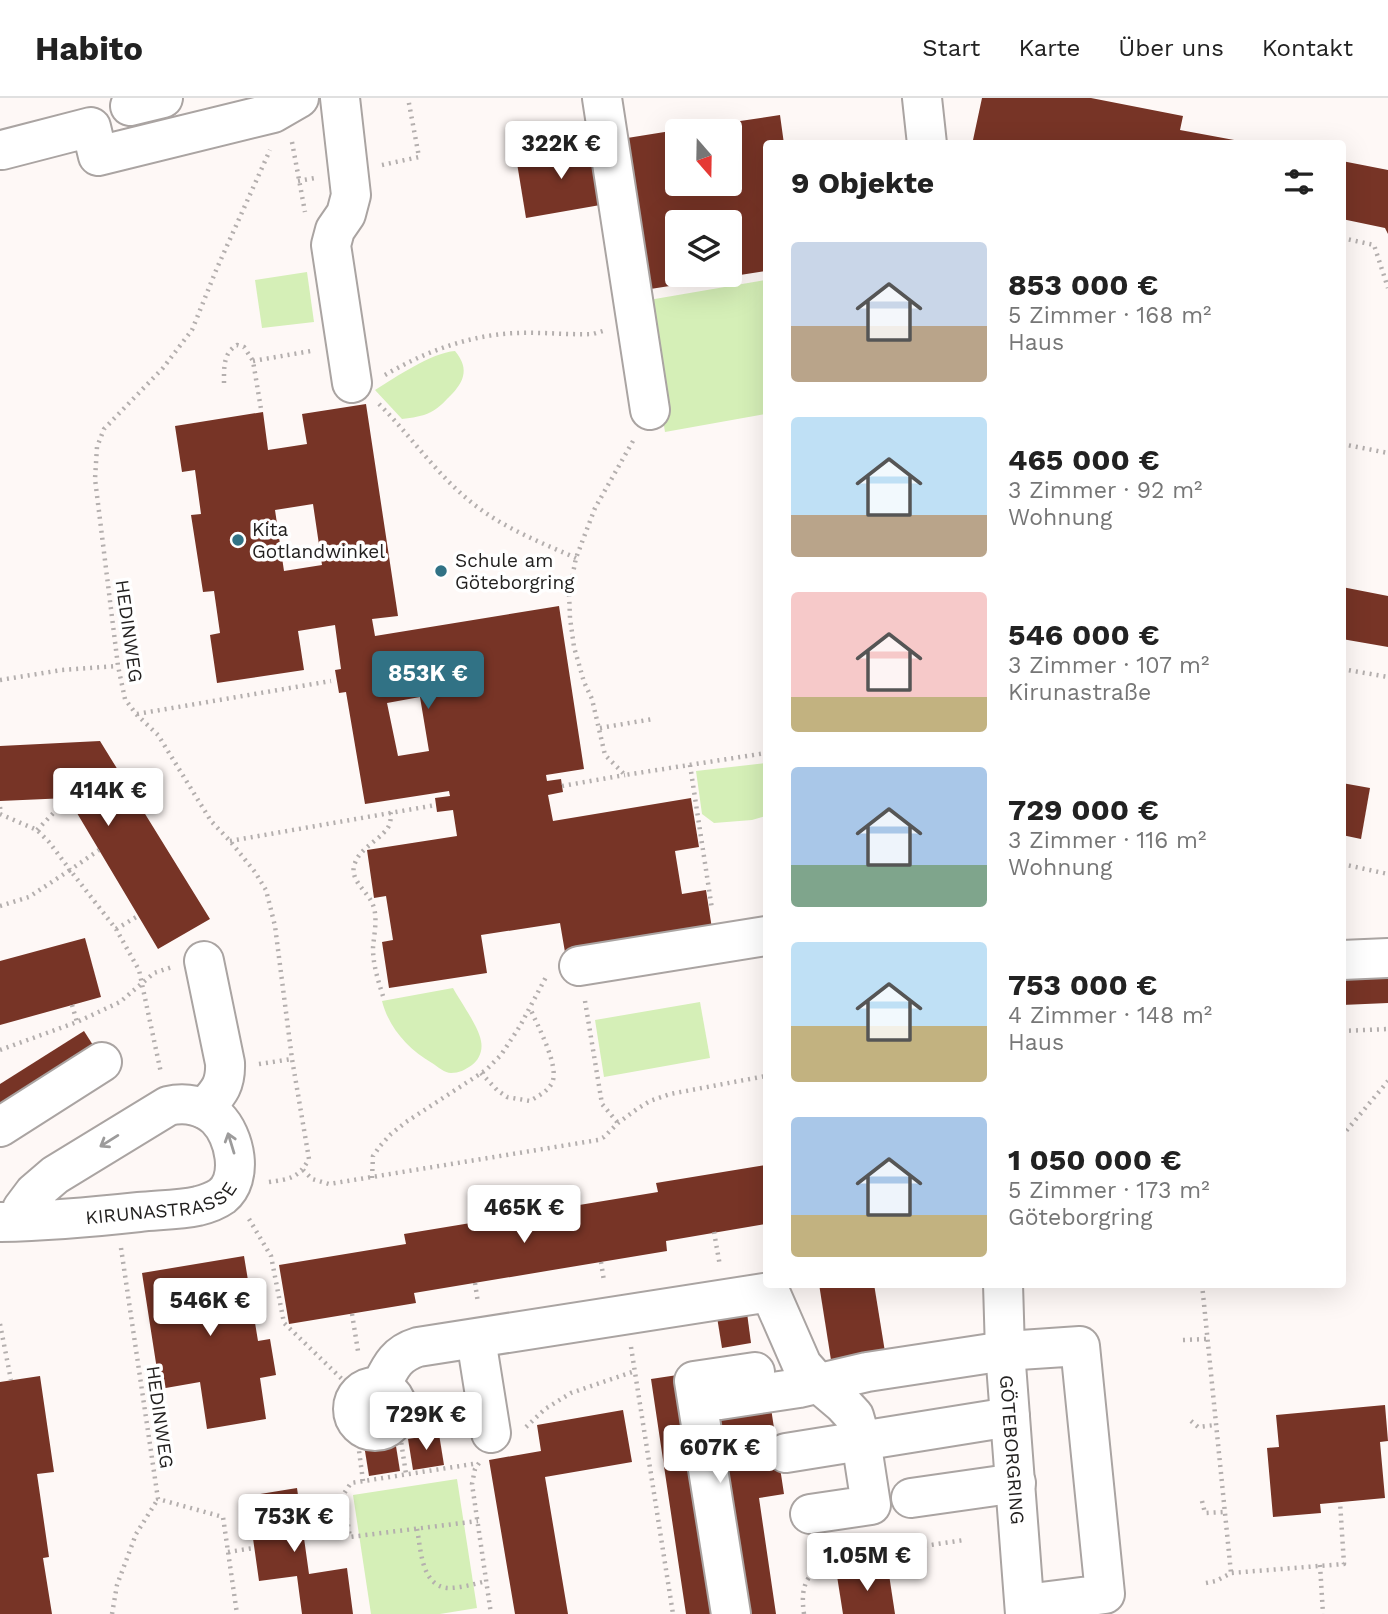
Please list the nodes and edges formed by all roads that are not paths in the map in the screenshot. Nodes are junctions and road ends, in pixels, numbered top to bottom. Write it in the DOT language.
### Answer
graph roads {
  1 [pos="242,98"];
  2 [pos="340,98"];
  3 [pos="602,98"];
  4 [pos="922,98"];
  5 [pos="292,102"];
  6 [pos="143,109"];
  7 [pos="927,140"];
  8 [pos="2,149"];
  9 [pos="357,387"];
  10 [pos="650,410"];
  11 [pos="763,936"];
  12 [pos="1388,958"];
  13 [pos="1346,960"];
  14 [pos="204,961"];
  15 [pos="579,966"];
  16 [pos="102,1062"];
  17 [pos="186,1108"];
  18 [pos="0,1127"];
  19 [pos="10,1222"];
  20 [pos="1003,1288"];
  21 [pos="476,1339"];
  22 [pos="1005,1350"];
  23 [pos="810,1374"];
  24 [pos="720,1400"];
  25 [pos="374,1409"];
  26 [pos="1010,1417"];
  27 [pos="862,1440"];
  28 [pos="494,1445"];
  29 [pos="786,1453"];
  30 [pos="1016,1483"];
  31 [pos="911,1498"];
  32 [pos="810,1514"];
  33 [pos="1025,1609"];
  34 [pos="731,1614"];
  1 -- 6 [label="street"];
  2 -- 9 [label="street"];
  3 -- 10 [label="street"];
  4 -- 7 [label="street"];
  5 -- 8 [label="street"];
  11 -- 15 [label="street"];
  12 -- 13 [label="street"];
  14 -- 17 [label="street"];
  16 -- 18 [label="street"];
  17 -- 19 [label="street, KIRUNASTRASSE, one-way"];
  19 -- 17 [label="street, KIRUNASTRASSE, one-way"];
  20 -- 22 [label="street, GÖTEBORGRING"];
  21 -- 23 [label="street"];
  21 -- 25 [label="street"];
  21 -- 28 [label="street"];
  22 -- 23 [label="street"];
  22 -- 26 [label="street, GÖTEBORGRING"];
  22 -- 33 [label="street"];
  23 -- 24 [label="street"];
  23 -- 27 [label="street"];
  23 -- 34 [label="street"];
  26 -- 27 [label="street"];
  26 -- 30 [label="street, GÖTEBORGRING"];
  27 -- 29 [label="street"];
  27 -- 32 [label="street"];
  30 -- 31 [label="street"];
  30 -- 33 [label="street, GÖTEBORGRING"];
}
